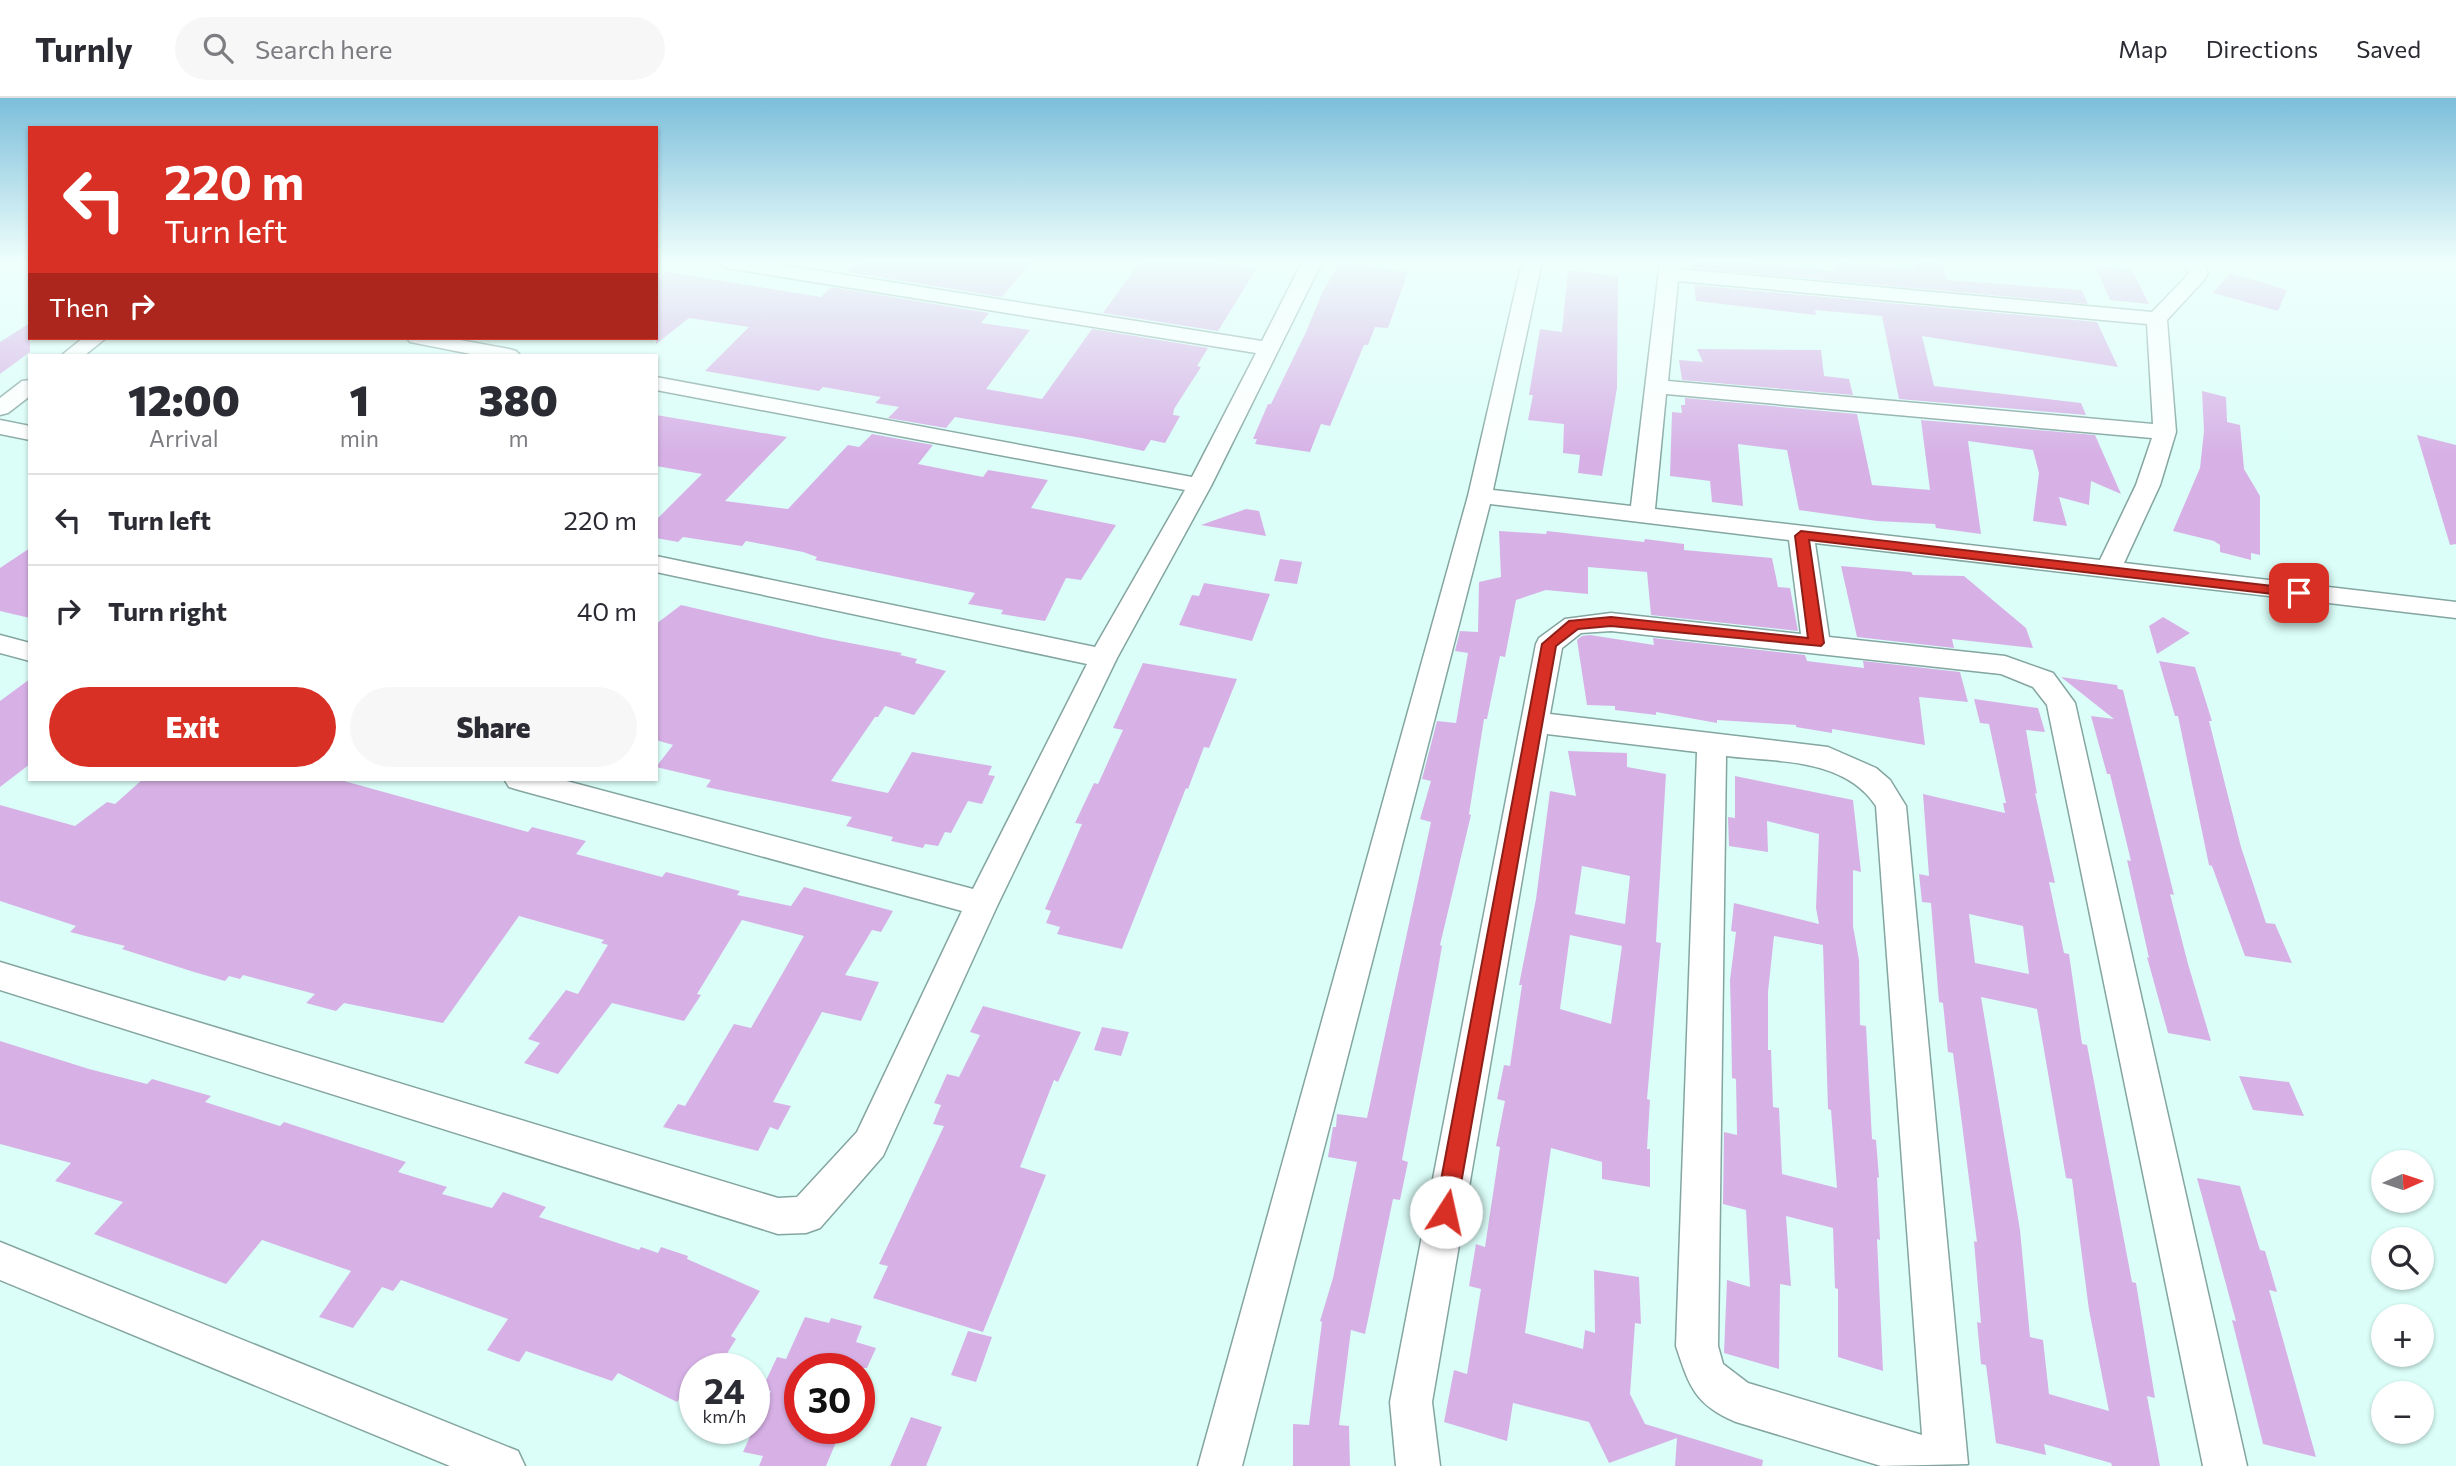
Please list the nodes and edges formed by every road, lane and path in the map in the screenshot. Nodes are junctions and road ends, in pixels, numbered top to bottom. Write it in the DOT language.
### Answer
graph roads {
  1 [pos="1125,326"];
  2 [pos="1281,326"];
  3 [pos="1518,326"];
  4 [pos="1663,326"];
  5 [pos="2157,326"];
  6 [pos="93,340"];
  7 [pos="428,340"];
  8 [pos="1270,349"];
  9 [pos="73,354"];
  10 [pos="504,354"];
  11 [pos="658,383"];
  12 [pos="1656,386"];
  13 [pos="28,388"];
  14 [pos="0,408"];
  15 [pos="0,427"];
  16 [pos="2165,432"];
  17 [pos="28,433"];
  18 [pos="1199,486"];
  19 [pos="1480,496"];
  20 [pos="1642,516"];
  21 [pos="1801,536"];
  22 [pos="658,564"];
  23 [pos="2108,571"];
  24 [pos="2456,610"];
  25 [pos="1816,643"];
  26 [pos="0,644"];
  27 [pos="28,651"];
  28 [pos="1103,658"];
  29 [pos="1535,722"];
  30 [pos="1712,744"];
  31 [pos="526,781"];
  32 [pos="982,904"];
  33 [pos="0,976"];
  34 [pos="0,1261"];
  35 [pos="1946,1465"];
  36 [pos="503,1466"];
  37 [pos="1220,1466"];
  38 [pos="1418,1466"];
  39 [pos="2225,1466"];
  1 -- 8 [label="street"];
  2 -- 8 [label="street"];
  3 -- 19 [label="street"];
  4 -- 12 [label="street"];
  5 -- 16 [label="street"];
  6 -- 9 [label="street"];
  7 -- 10 [label="street"];
  8 -- 18 [label="street"];
  11 -- 18 [label="street"];
  12 -- 16 [label="street"];
  12 -- 20 [label="street"];
  13 -- 14 [label="street"];
  15 -- 17 [label="street"];
  16 -- 23 [label="street"];
  18 -- 28 [label="street"];
  19 -- 20 [label="street"];
  19 -- 37 [label="street"];
  20 -- 21 [label="street"];
  21 -- 23 [label="street"];
  21 -- 25 [label="street"];
  22 -- 28 [label="street"];
  23 -- 24 [label="street"];
  25 -- 29 [label="street"];
  25 -- 39 [label="street"];
  26 -- 27 [label="street"];
  28 -- 32 [label="street"];
  29 -- 30 [label="street"];
  29 -- 38 [label="street"];
  30 -- 35 [label="street"];
  30 -- 35 [label="street"];
  31 -- 32 [label="street"];
  32 -- 33 [label="street"];
  34 -- 36 [label="street"];
}
